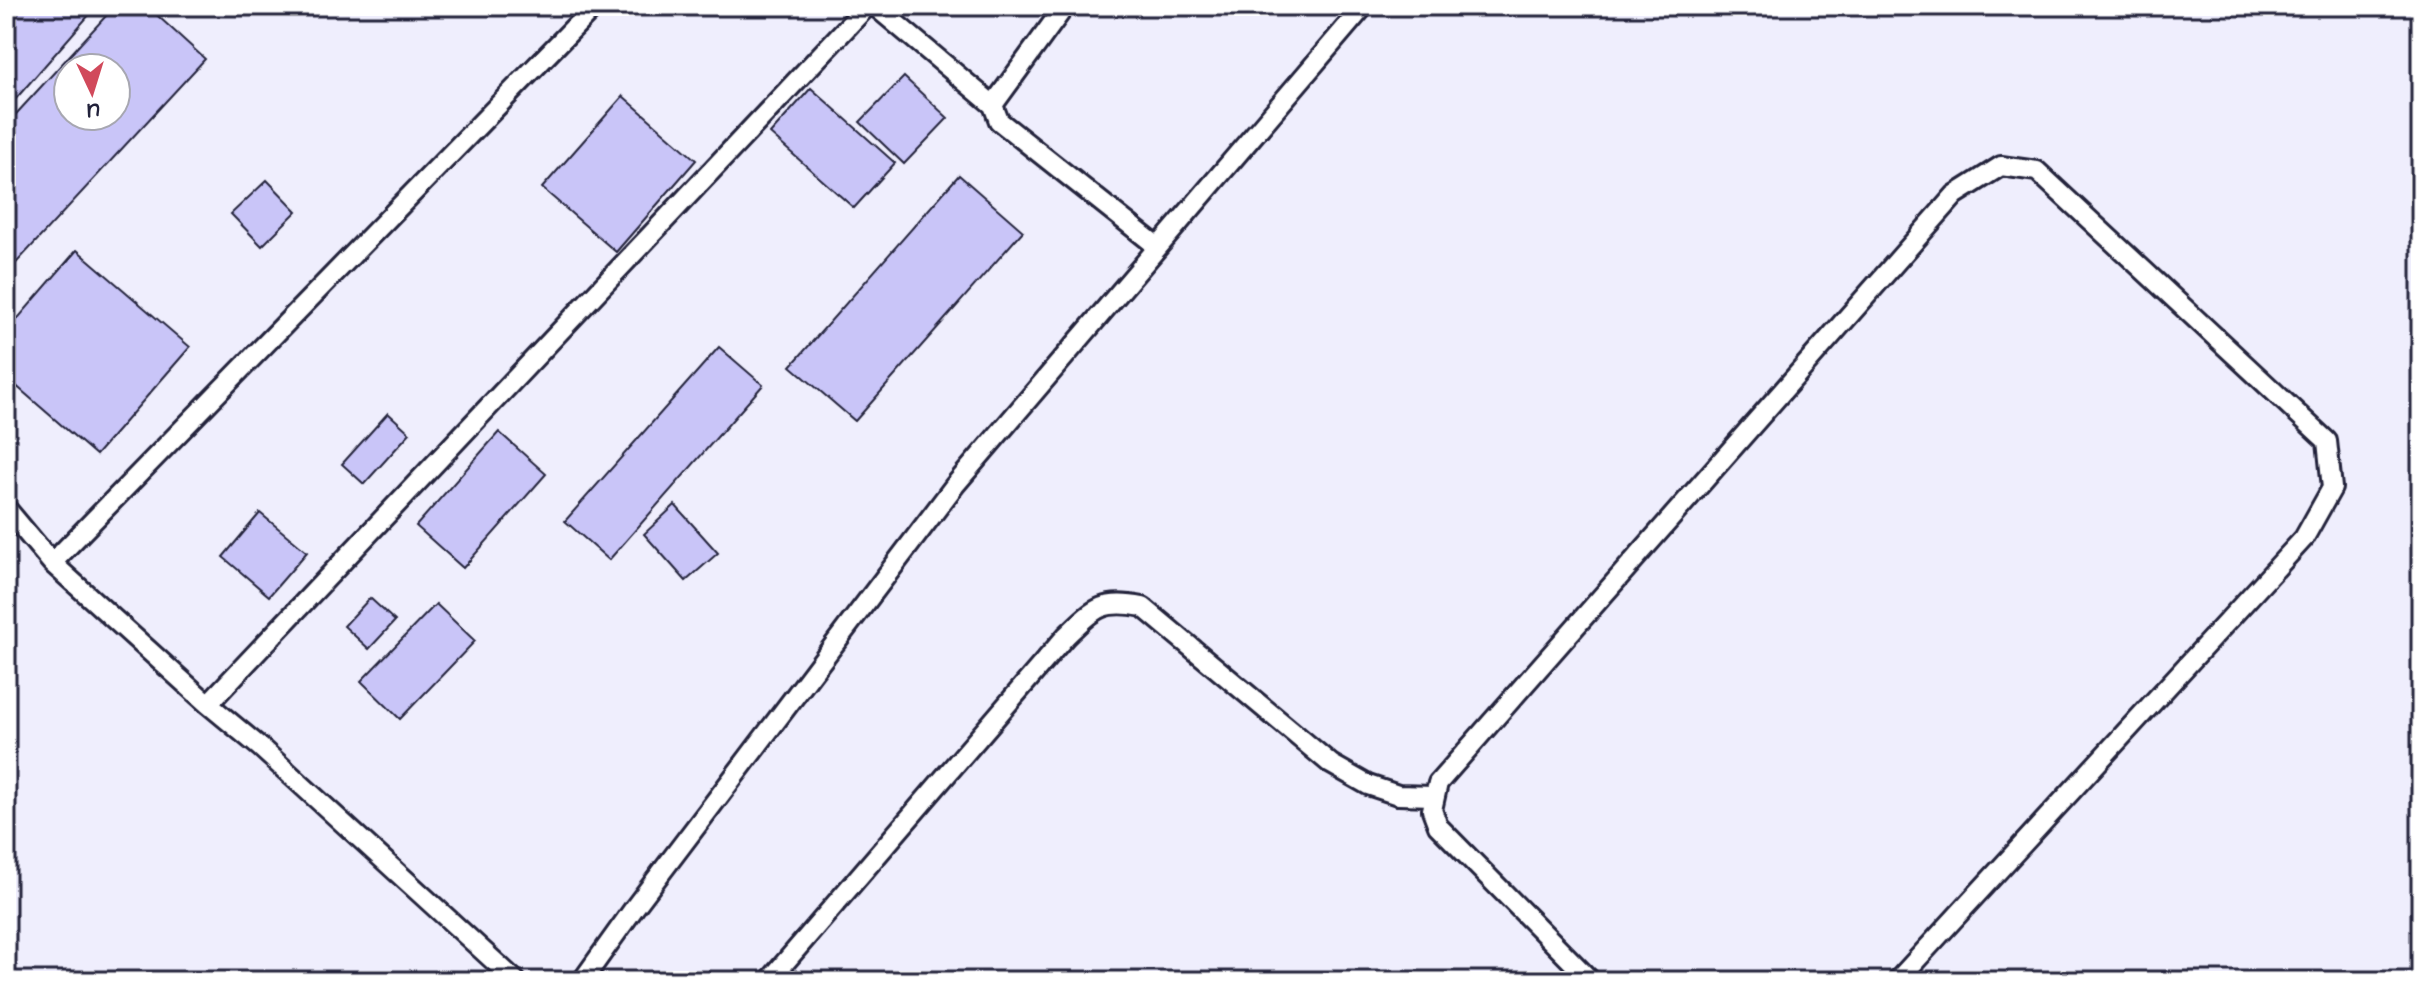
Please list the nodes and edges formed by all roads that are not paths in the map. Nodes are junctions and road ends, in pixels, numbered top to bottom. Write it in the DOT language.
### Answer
graph roads {
  1 [pos="595,6"];
  2 [pos="867,6"];
  3 [pos="875,6"];
  4 [pos="1065,6"];
  5 [pos="1364,6"];
  6 [pos="993,105"];
  7 [pos="1158,247"];
  8 [pos="6,508"];
  9 [pos="52,563"];
  10 [pos="208,704"];
  11 [pos="1434,796"];
  12 [pos="516,981"];
  13 [pos="582,981"];
  14 [pos="769,981"];
  15 [pos="1591,981"];
  16 [pos="1897,981"];
  1 -- 9 [label="lane"];
  2 -- 10 [label="lane"];
  3 -- 6 [label="lane"];
  4 -- 6 [label="lane"];
  5 -- 7 [label="lane"];
  6 -- 7 [label="lane"];
  7 -- 13 [label="lane"];
  8 -- 9 [label="lane"];
  9 -- 10 [label="lane"];
  10 -- 12 [label="lane"];
  11 -- 14 [label="lane"];
  11 -- 15 [label="lane"];
  11 -- 16 [label="lane"];
}
